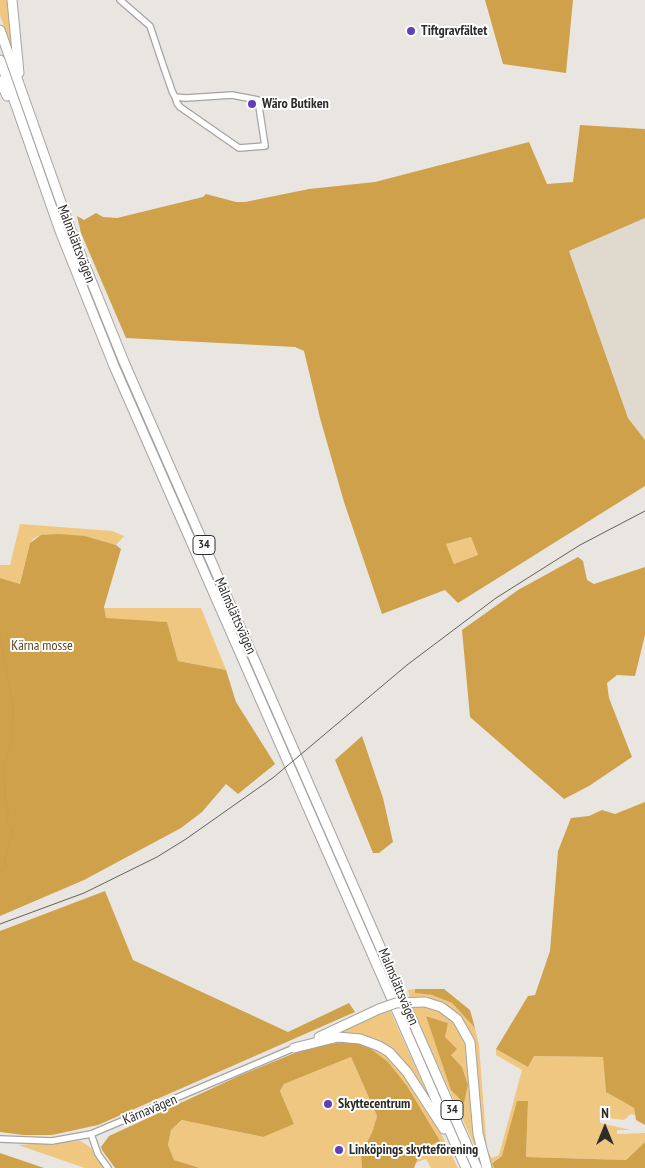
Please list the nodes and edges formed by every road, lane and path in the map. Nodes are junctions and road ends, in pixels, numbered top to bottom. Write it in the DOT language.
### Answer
graph roads {
  1 [pos="12,0"];
  2 [pos="120,0"];
  3 [pos="0,30"];
  4 [pos="0,60"];
  5 [pos="0,81"];
  6 [pos="174,97"];
  7 [pos="23,98"];
  8 [pos="26,134"];
  9 [pos="294,1048"];
  10 [pos="91,1134"];
  11 [pos="0,1139"];
  12 [pos="465,1164"];
  13 [pos="108,1168"];
  14 [pos="477,1168"];
  15 [pos="487,1168"];
  1 -- 7 [label="highway"];
  2 -- 6 [label="street"];
  3 -- 7 [label="highway, Malmslättsvägen / 34"];
  4 -- 8 [label="highway, Malmslättsvägen / 34"];
  5 -- 8 [label="highway"];
  6 -- 6 [label="street"];
  7 -- 14 [label="highway, Malmslättsvägen / 34"];
  8 -- 12 [label="highway, Malmslättsvägen / 34"];
  9 -- 10 [label="street, Kärnavägen"];
  9 -- 12 [label="highway"];
  9 -- 15 [label="highway, bridge"];
  10 -- 11 [label="street, Kärnavägen"];
  10 -- 13 [label="street"];
}
